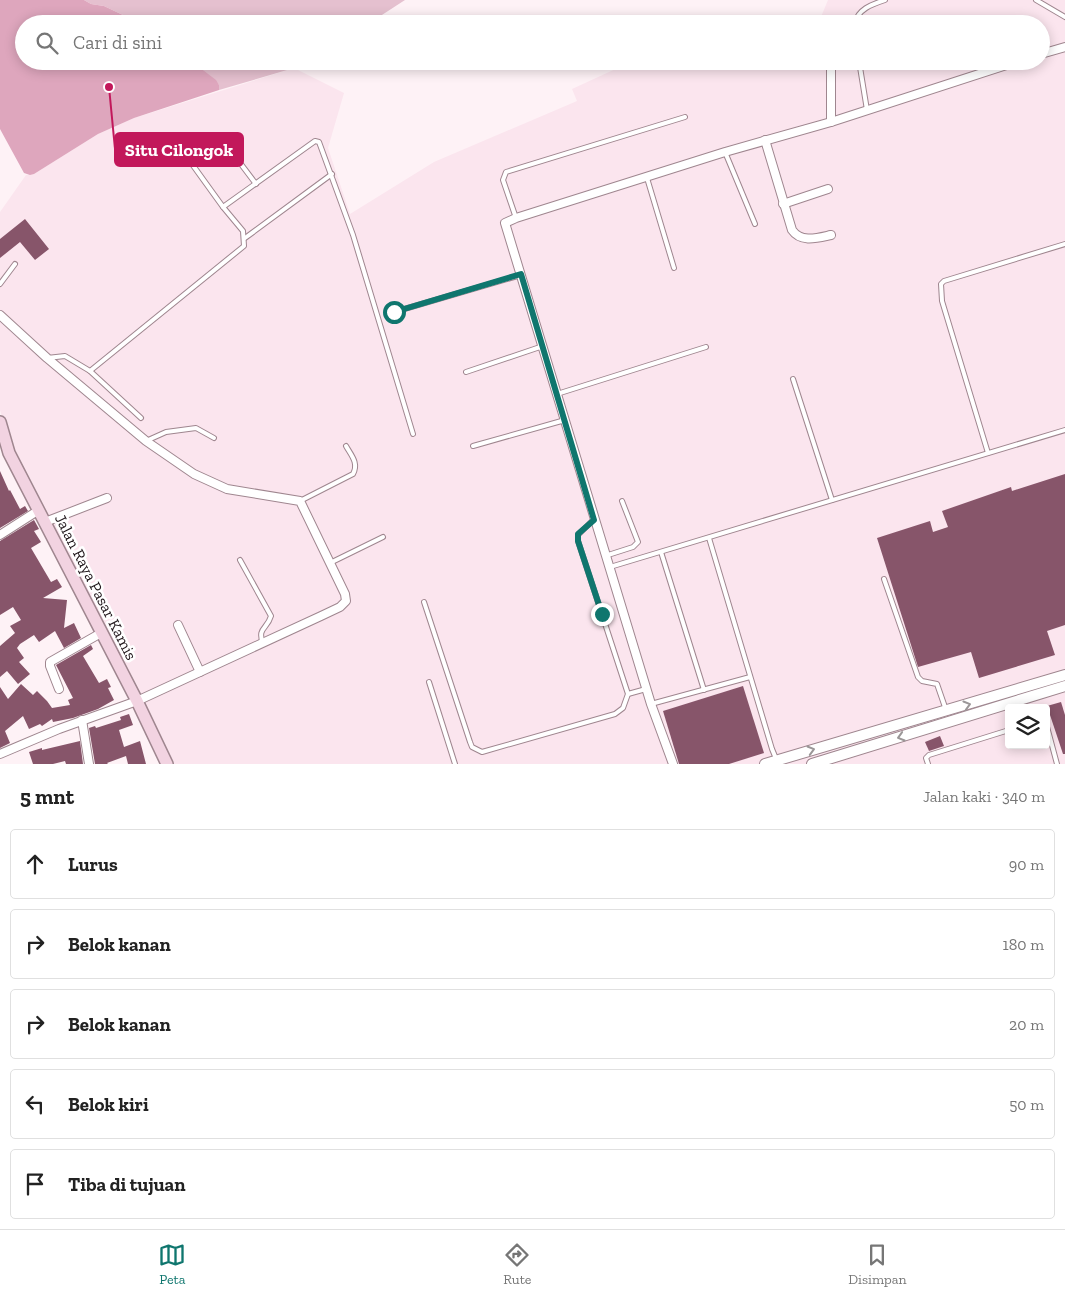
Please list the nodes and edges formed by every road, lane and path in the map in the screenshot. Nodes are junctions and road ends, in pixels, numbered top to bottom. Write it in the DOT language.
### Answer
graph roads {
  1 [pos="885,0"];
  2 [pos="1036,0"];
  3 [pos="859,15"];
  4 [pos="1065,17"];
  5 [pos="1065,47"];
  6 [pos="1050,51"];
  7 [pos="831,70"];
  8 [pos="860,70"];
  9 [pos="991,70"];
  10 [pos="867,110"];
  11 [pos="685,117"];
  12 [pos="831,122"];
  13 [pos="765,140"];
  14 [pos="178,146"];
  15 [pos="725,152"];
  16 [pos="192,164"];
  17 [pos="332,174"];
  18 [pos="646,178"];
  19 [pos="256,184"];
  20 [pos="828,189"];
  21 [pos="783,204"];
  22 [pos="223,207"];
  23 [pos="516,218"];
  24 [pos="754,224"];
  25 [pos="831,235"];
  26 [pos="244,238"];
  27 [pos="1065,244"];
  28 [pos="15,264"];
  29 [pos="674,268"];
  30 [pos="521,274"];
  31 [pos="0,284"];
  32 [pos="394,312"];
  33 [pos="0,315"];
  34 [pos="543,346"];
  35 [pos="706,347"];
  36 [pos="47,358"];
  37 [pos="90,371"];
  38 [pos="466,372"];
  39 [pos="793,379"];
  40 [pos="557,394"];
  41 [pos="141,418"];
  42 [pos="564,420"];
  43 [pos="0,422"];
  44 [pos="1065,430"];
  45 [pos="413,434"];
  46 [pos="214,438"];
  47 [pos="146,441"];
  48 [pos="346,446"];
  49 [pos="473,446"];
  50 [pos="988,453"];
  51 [pos="5,454"];
  52 [pos="107,498"];
  53 [pos="832,500"];
  54 [pos="300,501"];
  55 [pos="622,501"];
  56 [pos="38,510"];
  57 [pos="594,520"];
  58 [pos="45,522"];
  59 [pos="0,535"];
  60 [pos="382,537"];
  61 [pos="708,538"];
  62 [pos="661,552"];
  63 [pos="605,556"];
  64 [pos="240,560"];
  65 [pos="330,563"];
  66 [pos="609,568"];
  67 [pos="884,579"];
  68 [pos="424,602"];
  69 [pos="178,625"];
  70 [pos="101,633"];
  71 [pos="263,644"];
  72 [pos="200,672"];
  73 [pos="1065,675"];
  74 [pos="750,677"];
  75 [pos="429,682"];
  76 [pos="1065,686"];
  77 [pos="59,689"];
  78 [pos="646,689"];
  79 [pos="704,690"];
  80 [pos="1036,690"];
  81 [pos="628,694"];
  82 [pos="137,701"];
  83 [pos="651,704"];
  84 [pos="946,711"];
  85 [pos="82,720"];
  86 [pos="950,722"];
  87 [pos="1005,731"];
  88 [pos="1050,738"];
  89 [pos="850,739"];
  90 [pos="853,752"];
  91 [pos="0,754"];
  92 [pos="776,760"];
  93 [pos="89,764"];
  94 [pos="168,764"];
  95 [pos="455,764"];
  96 [pos="673,764"];
  97 [pos="765,764"];
  98 [pos="812,764"];
  99 [pos="928,764"];
  100 [pos="1057,764"];
  1 -- 3 [label="lane"];
  2 -- 4 [label="lane"];
  5 -- 6 [label="street"];
  7 -- 12 [label="street"];
  8 -- 10 [label="lane"];
  9 -- 10 [label="street"];
  10 -- 12 [label="street"];
  11 -- 23 [label="lane"];
  12 -- 13 [label="street"];
  13 -- 15 [label="street"];
  13 -- 21 [label="street"];
  14 -- 16 [label="lane"];
  15 -- 18 [label="street"];
  15 -- 24 [label="lane"];
  16 -- 19 [label="lane"];
  16 -- 22 [label="lane"];
  17 -- 19 [label="lane"];
  17 -- 26 [label="lane"];
  17 -- 45 [label="lane"];
  18 -- 23 [label="street"];
  18 -- 29 [label="lane"];
  19 -- 22 [label="lane"];
  20 -- 21 [label="street"];
  21 -- 25 [label="street"];
  22 -- 26 [label="lane"];
  23 -- 30 [label="street"];
  26 -- 37 [label="lane"];
  27 -- 50 [label="lane"];
  28 -- 31 [label="lane"];
  30 -- 32 [label="lane"];
  30 -- 34 [label="street"];
  33 -- 36 [label="street"];
  34 -- 38 [label="lane"];
  34 -- 40 [label="street"];
  35 -- 40 [label="lane"];
  36 -- 37 [label="lane"];
  36 -- 47 [label="street"];
  37 -- 41 [label="lane"];
  39 -- 53 [label="lane"];
  40 -- 42 [label="street"];
  42 -- 49 [label="lane"];
  42 -- 57 [label="street"];
  43 -- 51 [label="main road, Jalan Raya Pasar Kamis"];
  44 -- 50 [label="lane"];
  46 -- 47 [label="lane"];
  47 -- 54 [label="street"];
  48 -- 54 [label="lane"];
  50 -- 53 [label="lane"];
  51 -- 56 [label="main road, Jalan Raya Pasar Kamis"];
  52 -- 58 [label="street"];
  53 -- 61 [label="lane"];
  54 -- 65 [label="street"];
  55 -- 63 [label="lane"];
  56 -- 58 [label="main road, Jalan Raya Pasar Kamis"];
  56 -- 59 [label="street"];
  57 -- 63 [label="street"];
  57 -- 81 [label="lane"];
  58 -- 70 [label="main road, Jalan Raya Pasar Kamis"];
  60 -- 65 [label="lane"];
  61 -- 62 [label="lane"];
  61 -- 74 [label="lane"];
  62 -- 66 [label="lane"];
  62 -- 79 [label="lane"];
  63 -- 66 [label="street"];
  64 -- 71 [label="lane"];
  65 -- 71 [label="street"];
  66 -- 78 [label="street"];
  67 -- 84 [label="lane"];
  68 -- 81 [label="lane"];
  69 -- 72 [label="street"];
  70 -- 77 [label="street"];
  70 -- 82 [label="main road, Jalan Raya Pasar Kamis"];
  71 -- 72 [label="street"];
  72 -- 82 [label="street"];
  73 -- 80 [label="street"];
  74 -- 79 [label="lane"];
  74 -- 92 [label="lane"];
  75 -- 95 [label="lane"];
  76 -- 80 [label="street"];
  78 -- 81 [label="lane"];
  78 -- 83 [label="street"];
  79 -- 83 [label="lane"];
  84 -- 80 [label="street, one-way"];
  80 -- 86 [label="street"];
  82 -- 85 [label="street"];
  82 -- 94 [label="main road, Jalan Raya Pasar Kamis"];
  83 -- 96 [label="street"];
  84 -- 86 [label="lane"];
  84 -- 89 [label="street"];
  85 -- 91 [label="street"];
  85 -- 93 [label="street"];
  86 -- 90 [label="street, one-way"];
  87 -- 99 [label="lane"];
  88 -- 100 [label="lane"];
  89 -- 90 [label="street"];
  92 -- 89 [label="street, one-way"];
  90 -- 98 [label="street"];
  92 -- 97 [label="street"];
}
